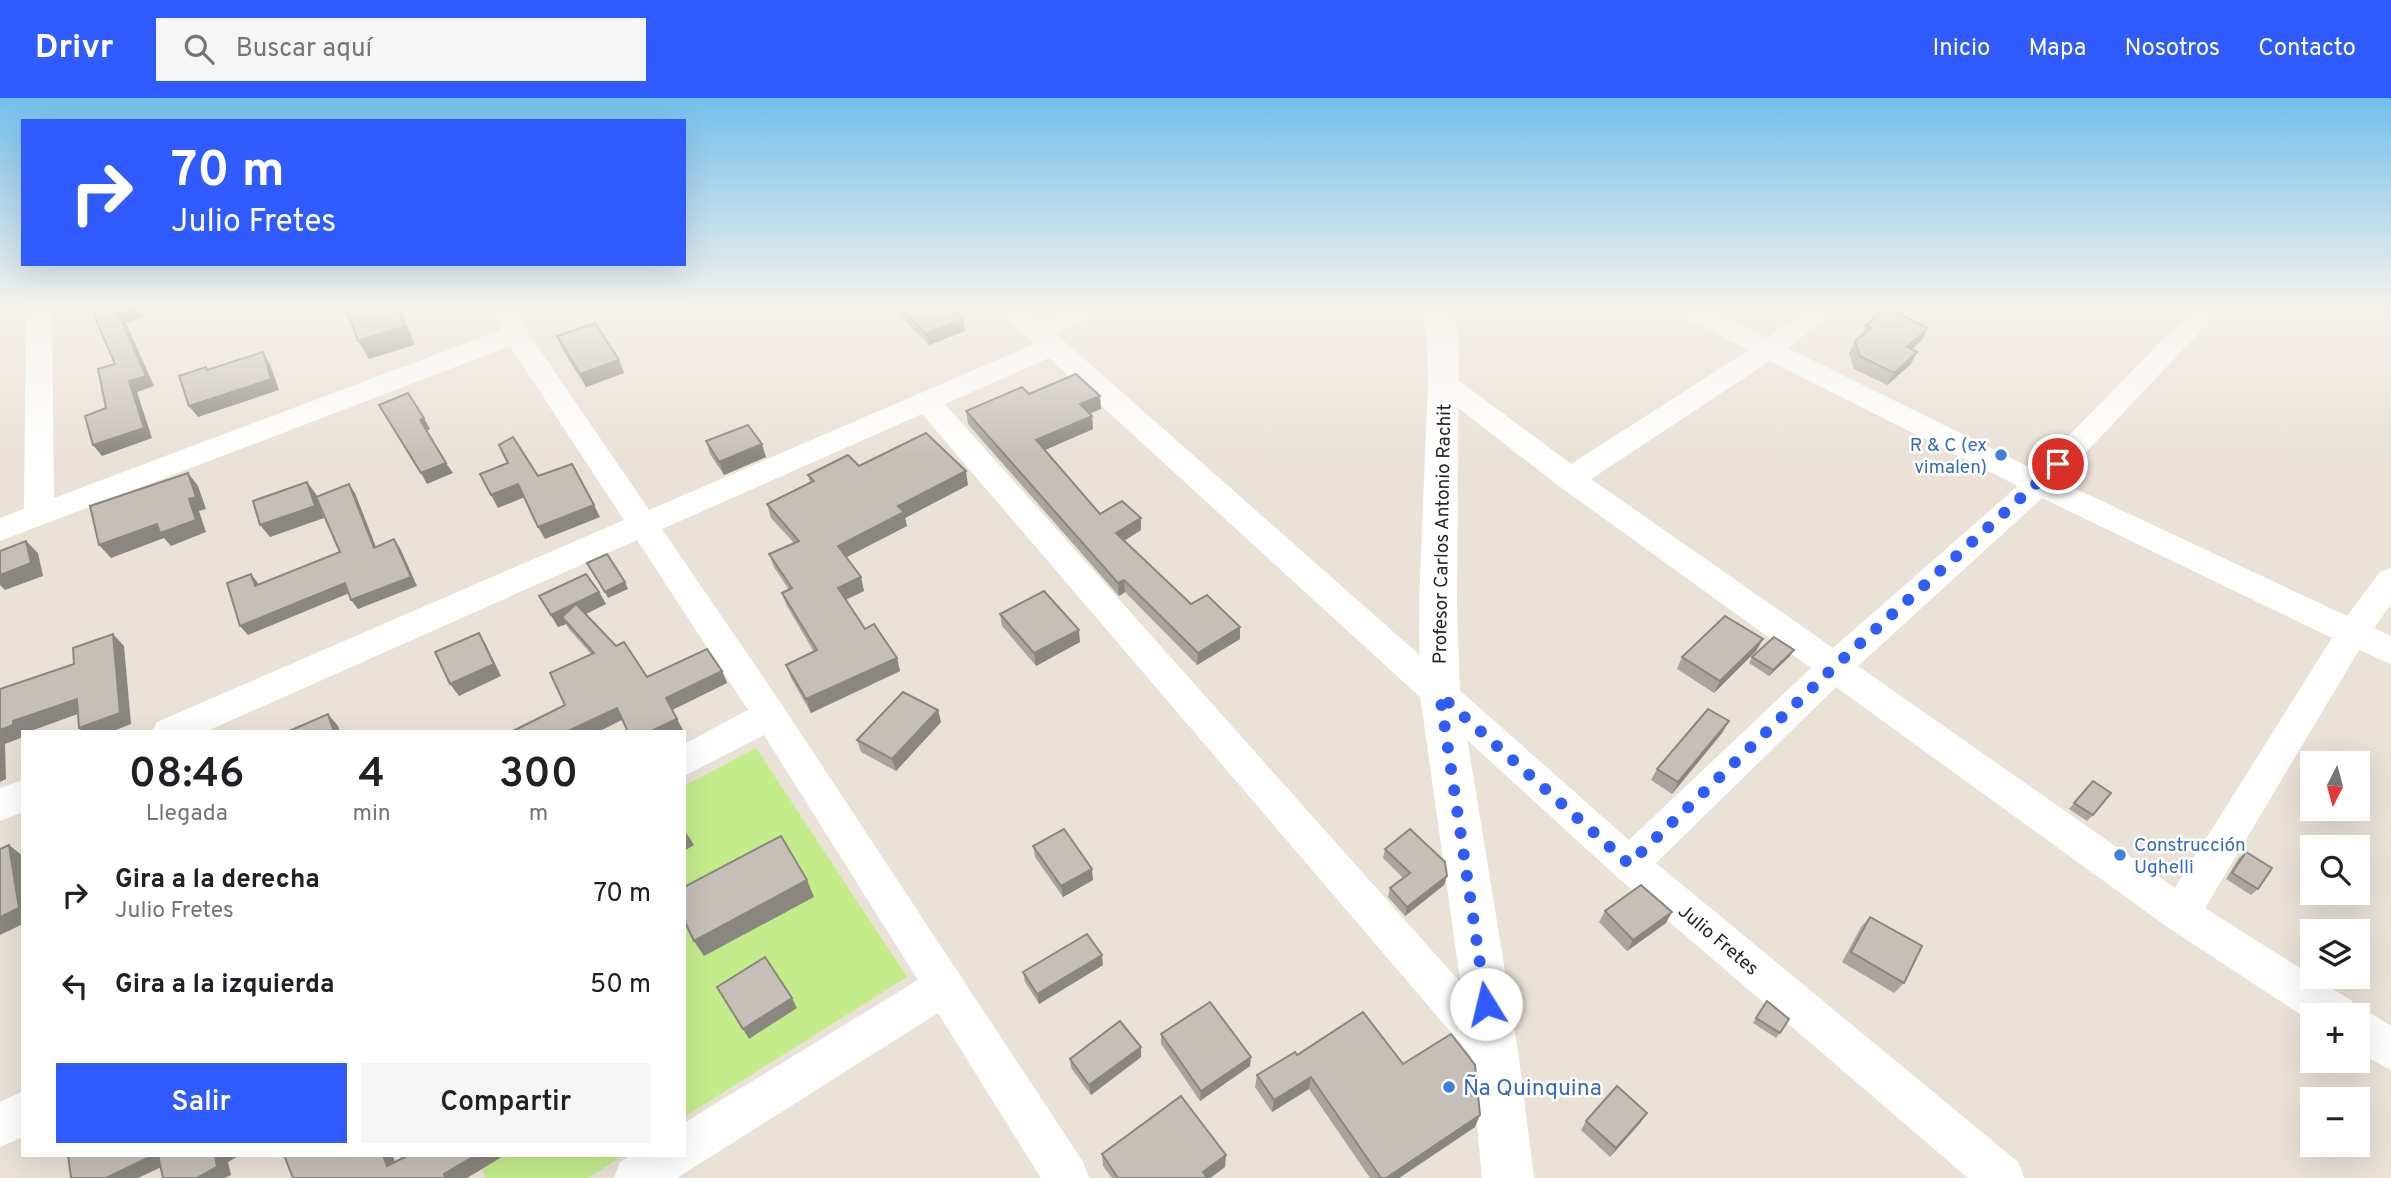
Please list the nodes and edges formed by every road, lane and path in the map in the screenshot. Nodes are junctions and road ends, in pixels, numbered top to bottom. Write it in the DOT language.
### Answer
graph roads {
  1 [pos="39,356"];
  2 [pos="421,356"];
  3 [pos="533,356"];
  4 [pos="1010,356"];
  5 [pos="1061,356"];
  6 [pos="1442,356"];
  7 [pos="1759,356"];
  8 [pos="1778,356"];
  9 [pos="2162,356"];
  10 [pos="1444,383"];
  11 [pos="927,401"];
  12 [pos="1570,478"];
  13 [pos="2039,484"];
  14 [pos="38,515"];
  15 [pos="644,525"];
  16 [pos="0,530"];
  17 [pos="2391,580"];
  18 [pos="2353,632"];
  19 [pos="2391,652"];
  20 [pos="1834,667"];
  21 [pos="1440,695"];
  22 [pos="771,715"];
  23 [pos="174,730"];
  24 [pos="686,760"];
  25 [pos="21,796"];
  26 [pos="0,805"];
  27 [pos="1629,864"];
  28 [pos="2180,914"];
  29 [pos="945,986"];
  30 [pos="2318,1003"];
  31 [pos="2370,1036"];
  32 [pos="2391,1050"];
  33 [pos="1494,1051"];
  34 [pos="21,1114"];
  35 [pos="0,1125"];
  36 [pos="686,1147"];
  37 [pos="670,1157"];
  38 [pos="636,1178"];
  39 [pos="1067,1178"];
  40 [pos="1508,1178"];
  41 [pos="2002,1178"];
  1 -- 14 [label="street"];
  2 -- 14 [label="street"];
  3 -- 15 [label="street"];
  4 -- 11 [label="street"];
  5 -- 21 [label="street, Julio Fretes"];
  6 -- 10 [label="main road, Profesor Carlos Antonio Rachit"];
  7 -- 12 [label="street"];
  8 -- 13 [label="street"];
  9 -- 13 [label="street"];
  10 -- 12 [label="street"];
  10 -- 21 [label="main road, Profesor Carlos Antonio Rachit"];
  11 -- 15 [label="street"];
  11 -- 33 [label="street"];
  12 -- 20 [label="street"];
  13 -- 18 [label="street"];
  13 -- 20 [label="street"];
  14 -- 16 [label="street"];
  15 -- 22 [label="street"];
  15 -- 23 [label="street"];
  17 -- 18 [label="street"];
  18 -- 19 [label="street"];
  18 -- 28 [label="street"];
  20 -- 27 [label="street"];
  20 -- 28 [label="street"];
  21 -- 27 [label="street, Julio Fretes"];
  21 -- 33 [label="main road, Profesor Carlos Antonio Rachit"];
  22 -- 24 [label="street"];
  22 -- 29 [label="street"];
  25 -- 26 [label="street"];
  27 -- 41 [label="street, Julio Fretes"];
  28 -- 30 [label="street"];
  29 -- 36 [label="street"];
  29 -- 39 [label="street"];
  31 -- 32 [label="street"];
  33 -- 40 [label="main road, Profesor Carlos Antonio Rachit"];
  34 -- 35 [label="street"];
  37 -- 38 [label="street"];
}
